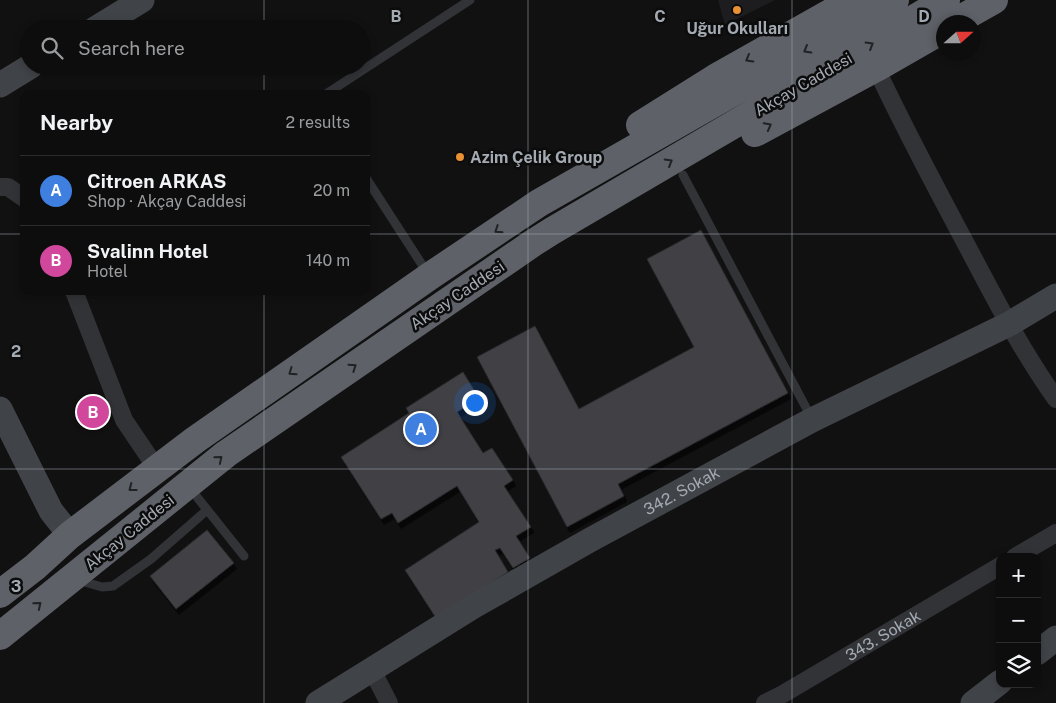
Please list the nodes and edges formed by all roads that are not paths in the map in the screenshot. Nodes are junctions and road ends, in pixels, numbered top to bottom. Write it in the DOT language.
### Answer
graph roads {
  1 [pos="142,0"];
  2 [pos="470,0"];
  3 [pos="853,0"];
  4 [pos="895,0"];
  5 [pos="946,0"];
  6 [pos="994,0"];
  7 [pos="967,15"];
  8 [pos="110,20"];
  9 [pos="936,34"];
  10 [pos="370,65"];
  11 [pos="876,68"];
  12 [pos="20,73"];
  13 [pos="355,75"];
  14 [pos="0,85"];
  15 [pos="332,90"];
  16 [pos="683,175"];
  17 [pos="370,184"];
  18 [pos="0,186"];
  19 [pos="20,195"];
  20 [pos="539,203"];
  21 [pos="552,231"];
  22 [pos="430,276"];
  23 [pos="76,295"];
  24 [pos="1056,296"];
  25 [pos="1009,324"];
  26 [pos="1056,399"];
  27 [pos="0,409"];
  28 [pos="812,420"];
  29 [pos="157,469"];
  30 [pos="187,484"];
  31 [pos="208,510"];
  32 [pos="1056,533"];
  33 [pos="70,535"];
  34 [pos="1022,553"];
  35 [pos="244,556"];
  36 [pos="996,568"];
  37 [pos="72,578"];
  38 [pos="0,594"];
  39 [pos="0,636"];
  40 [pos="1056,638"];
  41 [pos="1041,650"];
  42 [pos="372,670"];
  43 [pos="996,685"];
  44 [pos="318,703"];
  45 [pos="389,703"];
  46 [pos="765,703"];
  47 [pos="974,703"];
  1 -- 8 [label="street"];
  2 -- 10 [label="lane"];
  3 -- 20 [label="highway, one-way"];
  4 -- 20 [label="highway, Akçay Caddesi, one-way"];
  21 -- 5 [label="highway, Akçay Caddesi, one-way"];
  6 -- 7 [label="highway"];
  9 -- 11 [label="highway"];
  16 -- 11 [label="highway, one-way"];
  11 -- 25 [label="street"];
  12 -- 14 [label="street"];
  13 -- 15 [label="lane"];
  16 -- 21 [label="highway"];
  16 -- 28 [label="lane"];
  17 -- 22 [label="lane"];
  18 -- 19 [label="street"];
  20 -- 22 [label="highway, Akçay Caddesi, one-way"];
  30 -- 21 [label="highway, Akçay Caddesi, one-way"];
  22 -- 29 [label="highway, Akçay Caddesi, one-way"];
  23 -- 29 [label="street"];
  24 -- 25 [label="street, 342. Sokak"];
  25 -- 26 [label="street"];
  25 -- 28 [label="street, 342. Sokak"];
  27 -- 33 [label="street"];
  28 -- 42 [label="street, 342. Sokak"];
  29 -- 33 [label="highway, Akçay Caddesi, one-way"];
  30 -- 31 [label="lane"];
  30 -- 37 [label="highway, Akçay Caddesi"];
  31 -- 35 [label="lane"];
  31 -- 37 [label="lane"];
  32 -- 34 [label="street"];
  33 -- 38 [label="highway, Akçay Caddesi"];
  36 -- 46 [label="street, 343. Sokak"];
  39 -- 37 [label="highway, Akçay Caddesi, one-way"];
  40 -- 41 [label="street"];
  42 -- 44 [label="street, 342. Sokak"];
  42 -- 45 [label="street"];
  43 -- 47 [label="street"];
}
